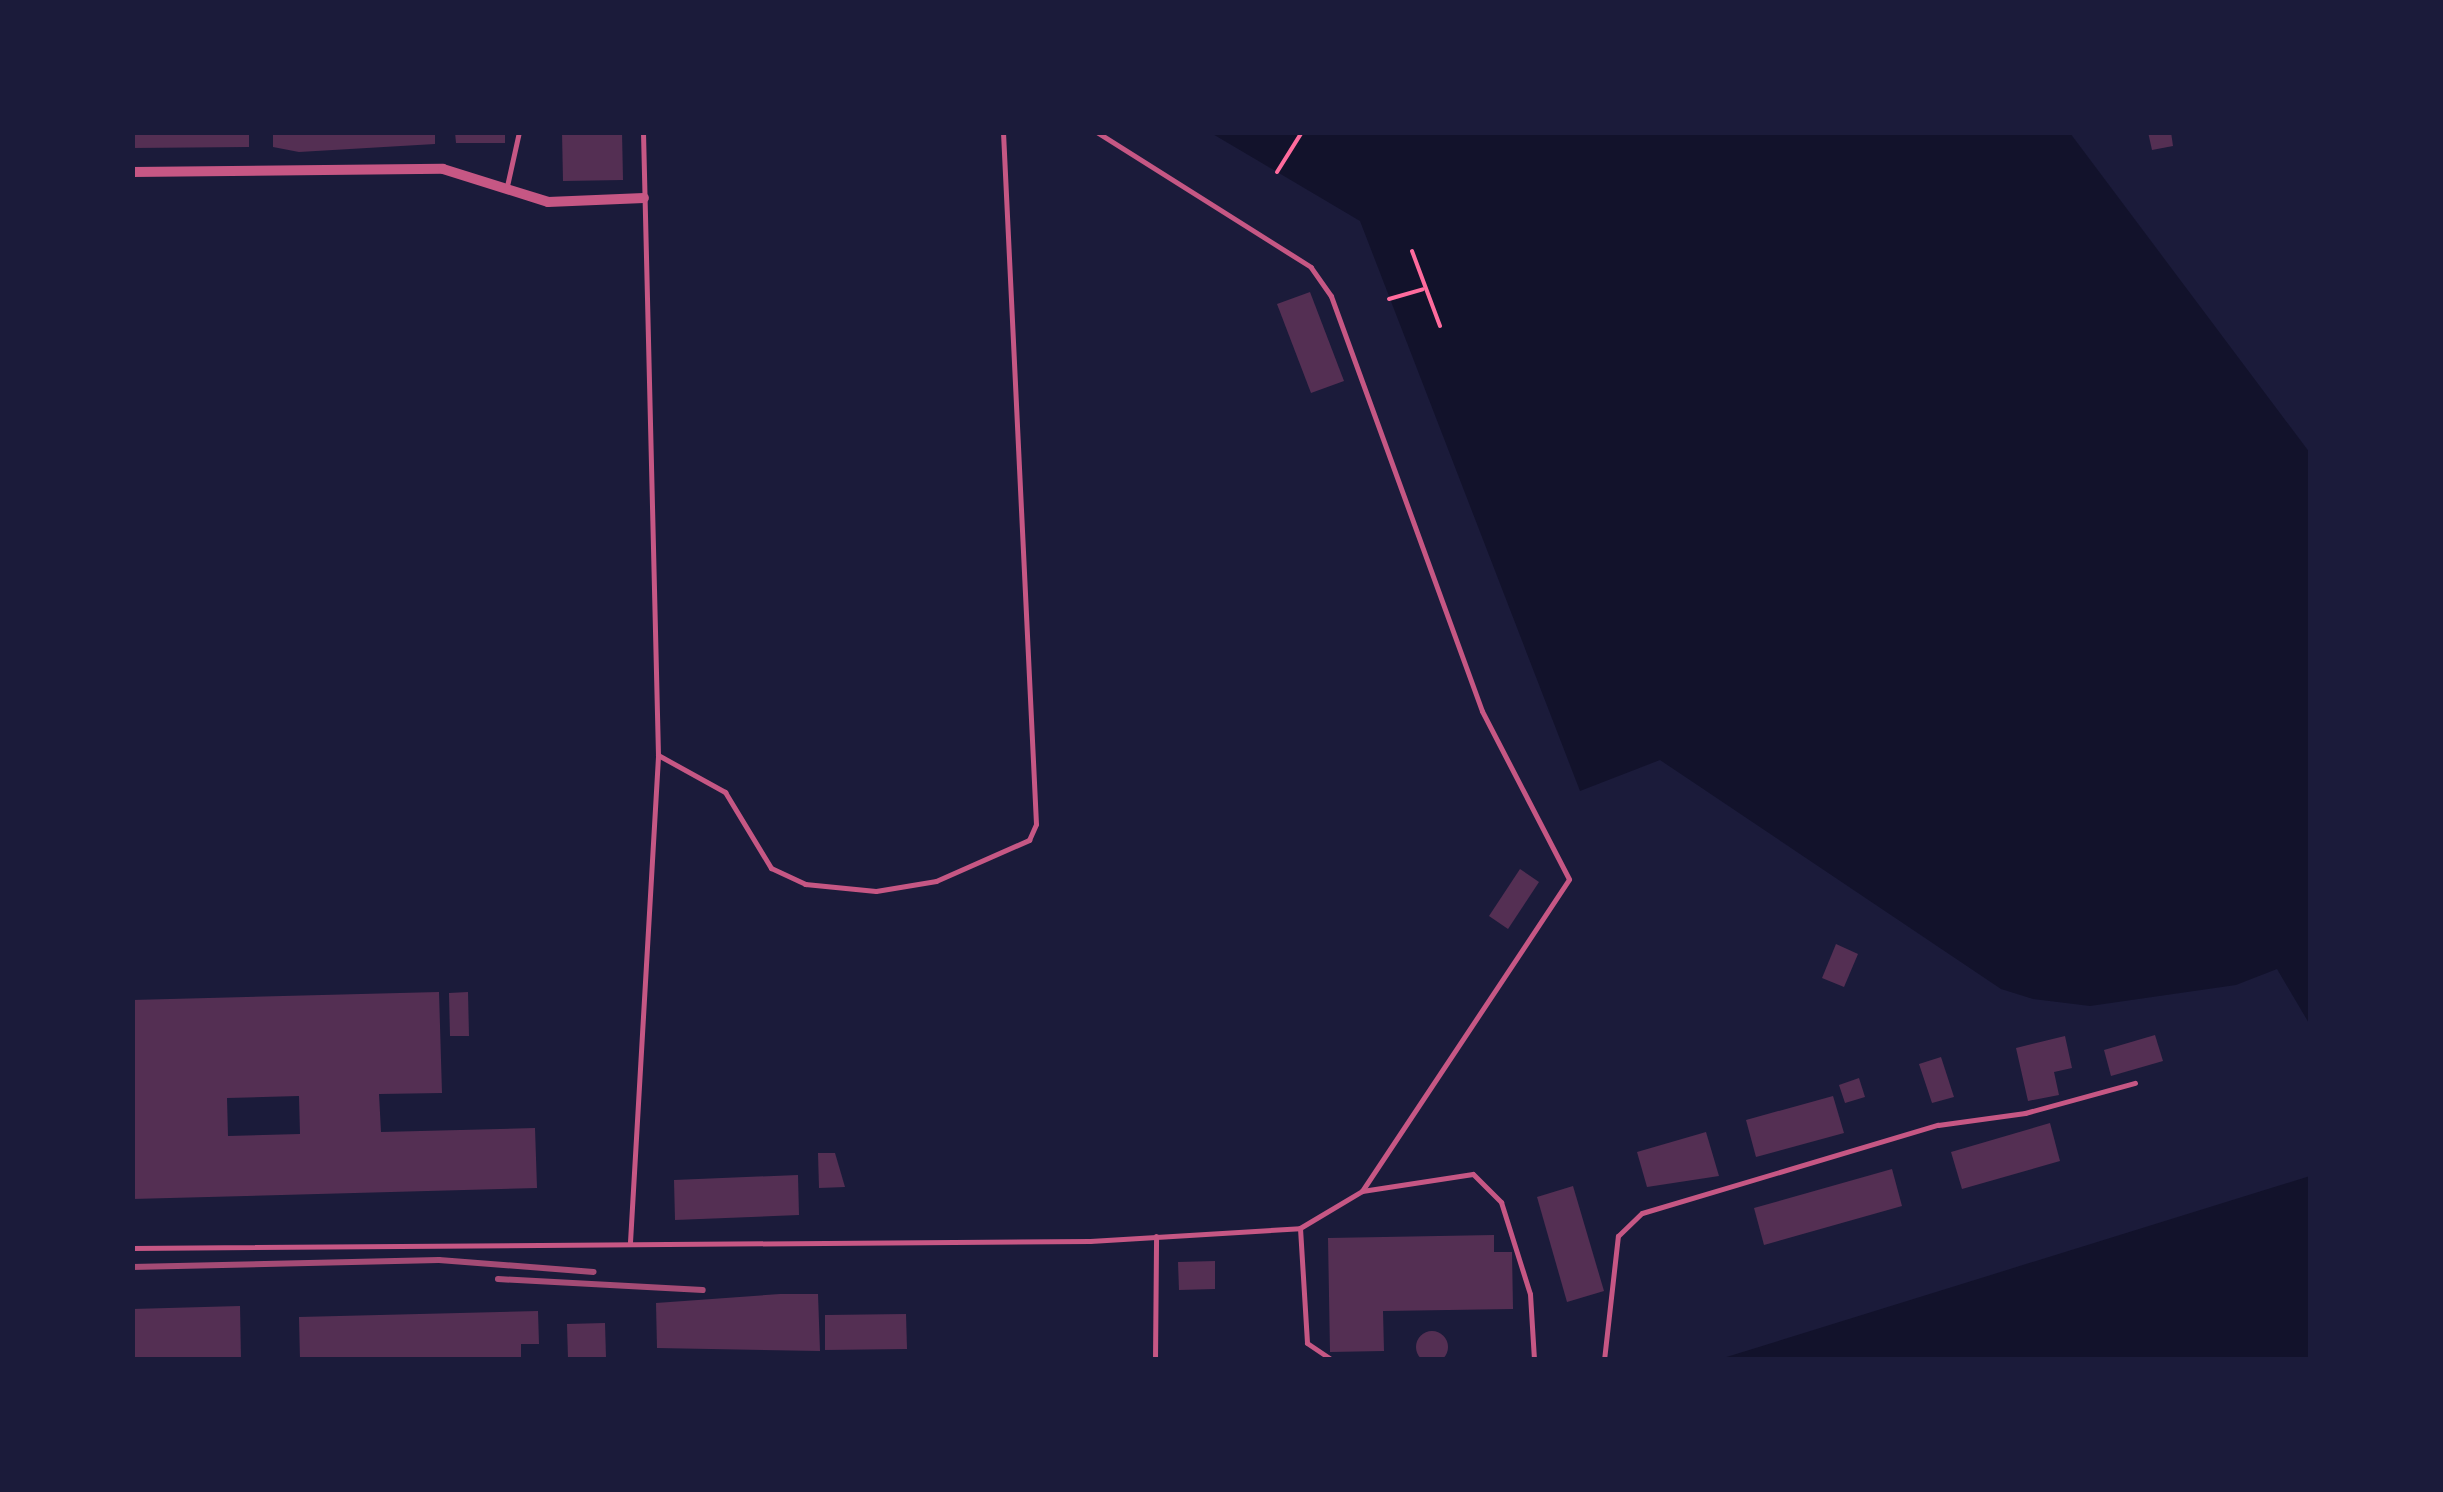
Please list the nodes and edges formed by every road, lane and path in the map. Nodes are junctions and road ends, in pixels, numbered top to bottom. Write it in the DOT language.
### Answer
graph roads {
  1 [pos="519,132"];
  2 [pos="643,132"];
  3 [pos="1003,132"];
  4 [pos="1098,132"];
  5 [pos="1302,132"];
  6 [pos="132,172"];
  7 [pos="1277,172"];
  8 [pos="506,189"];
  9 [pos="644,198"];
  10 [pos="1412,252"];
  11 [pos="1424,288"];
  12 [pos="1389,300"];
  13 [pos="1440,326"];
  14 [pos="658,755"];
  15 [pos="2135,1082"];
  16 [pos="1362,1191"];
  17 [pos="1300,1228"];
  18 [pos="1156,1236"];
  19 [pos="630,1242"];
  20 [pos="132,1248"];
  21 [pos="1155,1360"];
  22 [pos="1332,1360"];
  23 [pos="1534,1360"];
  24 [pos="1604,1360"];
  1 -- 8 [label="lane"];
  2 -- 9 [label="lane"];
  3 -- 14 [label="lane"];
  4 -- 16 [label="lane"];
  5 -- 7 [label="path"];
  6 -- 8 [label="street"];
  8 -- 9 [label="street"];
  9 -- 14 [label="lane"];
  10 -- 11 [label="path"];
  11 -- 12 [label="path"];
  11 -- 13 [label="path"];
  14 -- 19 [label="lane"];
  15 -- 24 [label="lane"];
  16 -- 17 [label="lane"];
  16 -- 23 [label="lane"];
  17 -- 18 [label="lane"];
  17 -- 22 [label="lane"];
  18 -- 19 [label="lane"];
  18 -- 21 [label="lane"];
  19 -- 20 [label="lane"];
}
